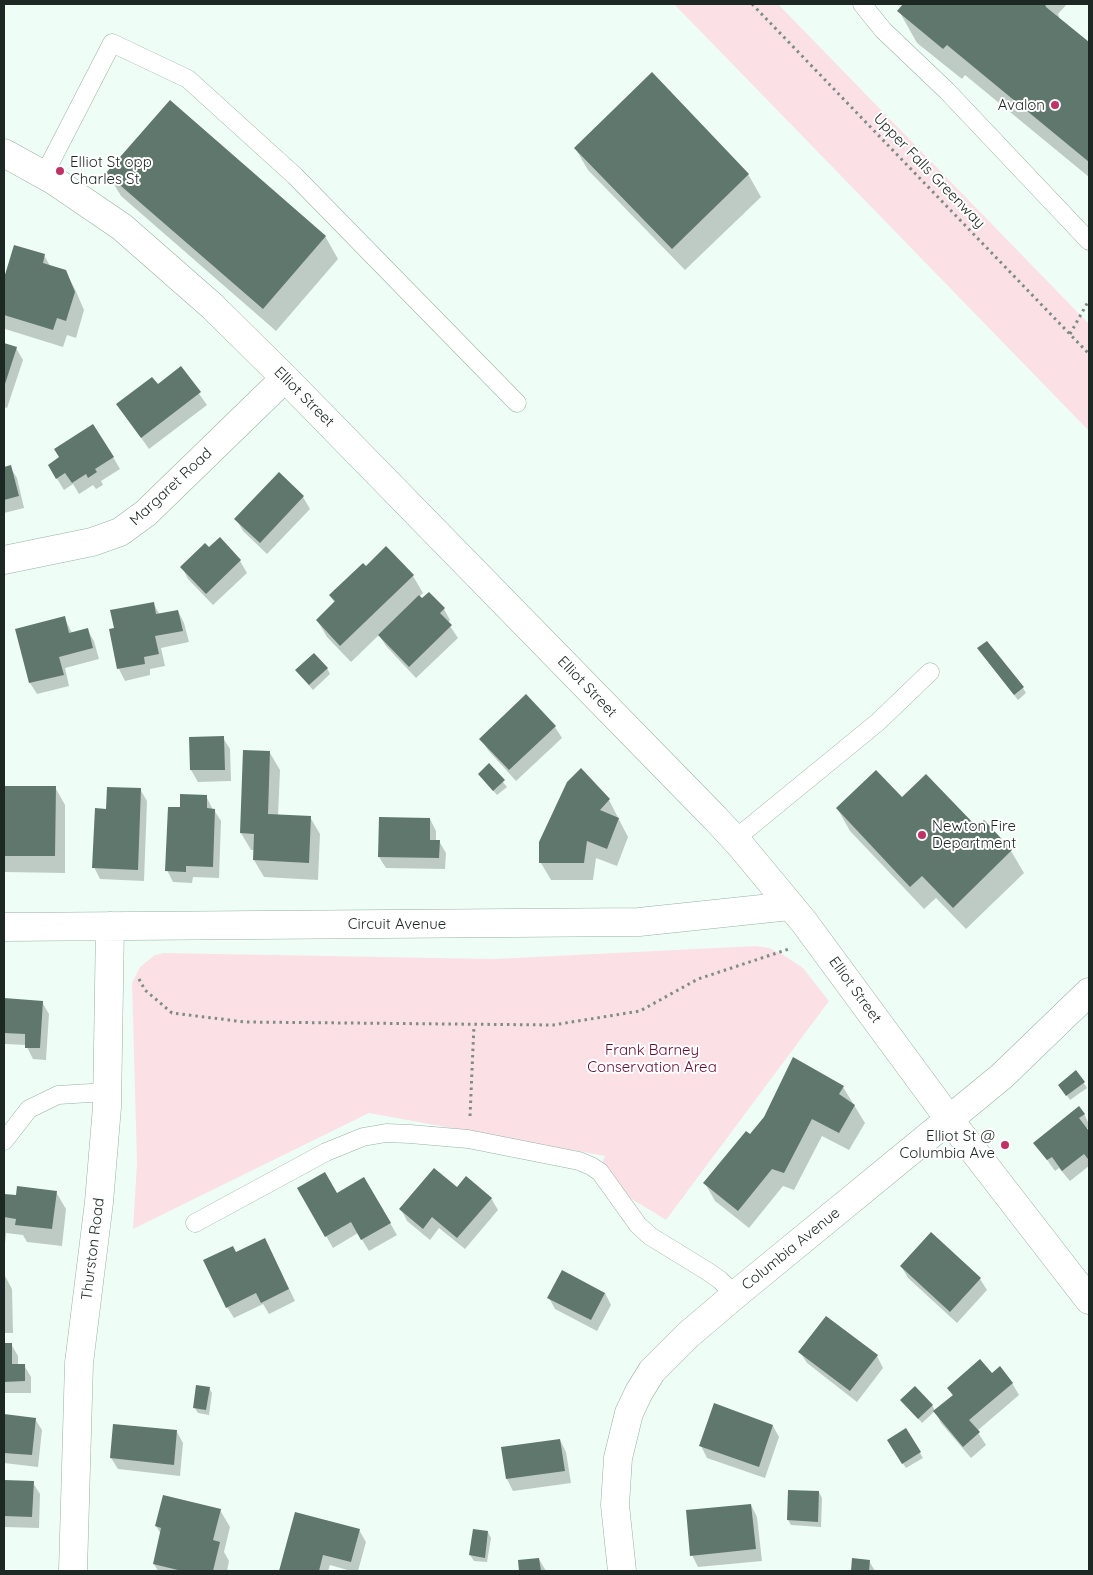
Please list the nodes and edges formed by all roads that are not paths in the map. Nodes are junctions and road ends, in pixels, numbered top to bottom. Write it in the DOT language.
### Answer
graph roads {
  1 [pos="862,4"];
  2 [pos="4,153"];
  3 [pos="44,175"];
  4 [pos="1089,241"];
  5 [pos="285,378"];
  6 [pos="516,403"];
  7 [pos="4,560"];
  8 [pos="930,672"];
  9 [pos="735,840"];
  10 [pos="790,906"];
  11 [pos="110,926"];
  12 [pos="4,927"];
  13 [pos="1089,992"];
  14 [pos="107,1092"];
  15 [pos="949,1120"];
  16 [pos="4,1141"];
  17 [pos="195,1223"];
  18 [pos="735,1295"];
  19 [pos="1089,1300"];
  20 [pos="73,1571"];
  21 [pos="622,1571"];
  1 -- 4 [label="lane"];
  2 -- 3 [label="street, Elliot Street"];
  3 -- 5 [label="street, Elliot Street"];
  3 -- 6 [label="lane"];
  5 -- 7 [label="street, Margaret Road"];
  5 -- 9 [label="street, Elliot Street"];
  8 -- 9 [label="lane"];
  9 -- 10 [label="street, Elliot Street"];
  10 -- 11 [label="street, Circuit Avenue"];
  10 -- 15 [label="street, Elliot Street"];
  11 -- 12 [label="street, Circuit Avenue"];
  11 -- 14 [label="street, Thurston Road"];
  13 -- 15 [label="street, Columbia Avenue"];
  14 -- 16 [label="lane"];
  14 -- 20 [label="street, Thurston Road"];
  15 -- 18 [label="street, Columbia Avenue"];
  15 -- 19 [label="street, Elliot Street"];
  17 -- 18 [label="lane"];
  18 -- 21 [label="street, Columbia Avenue"];
}
